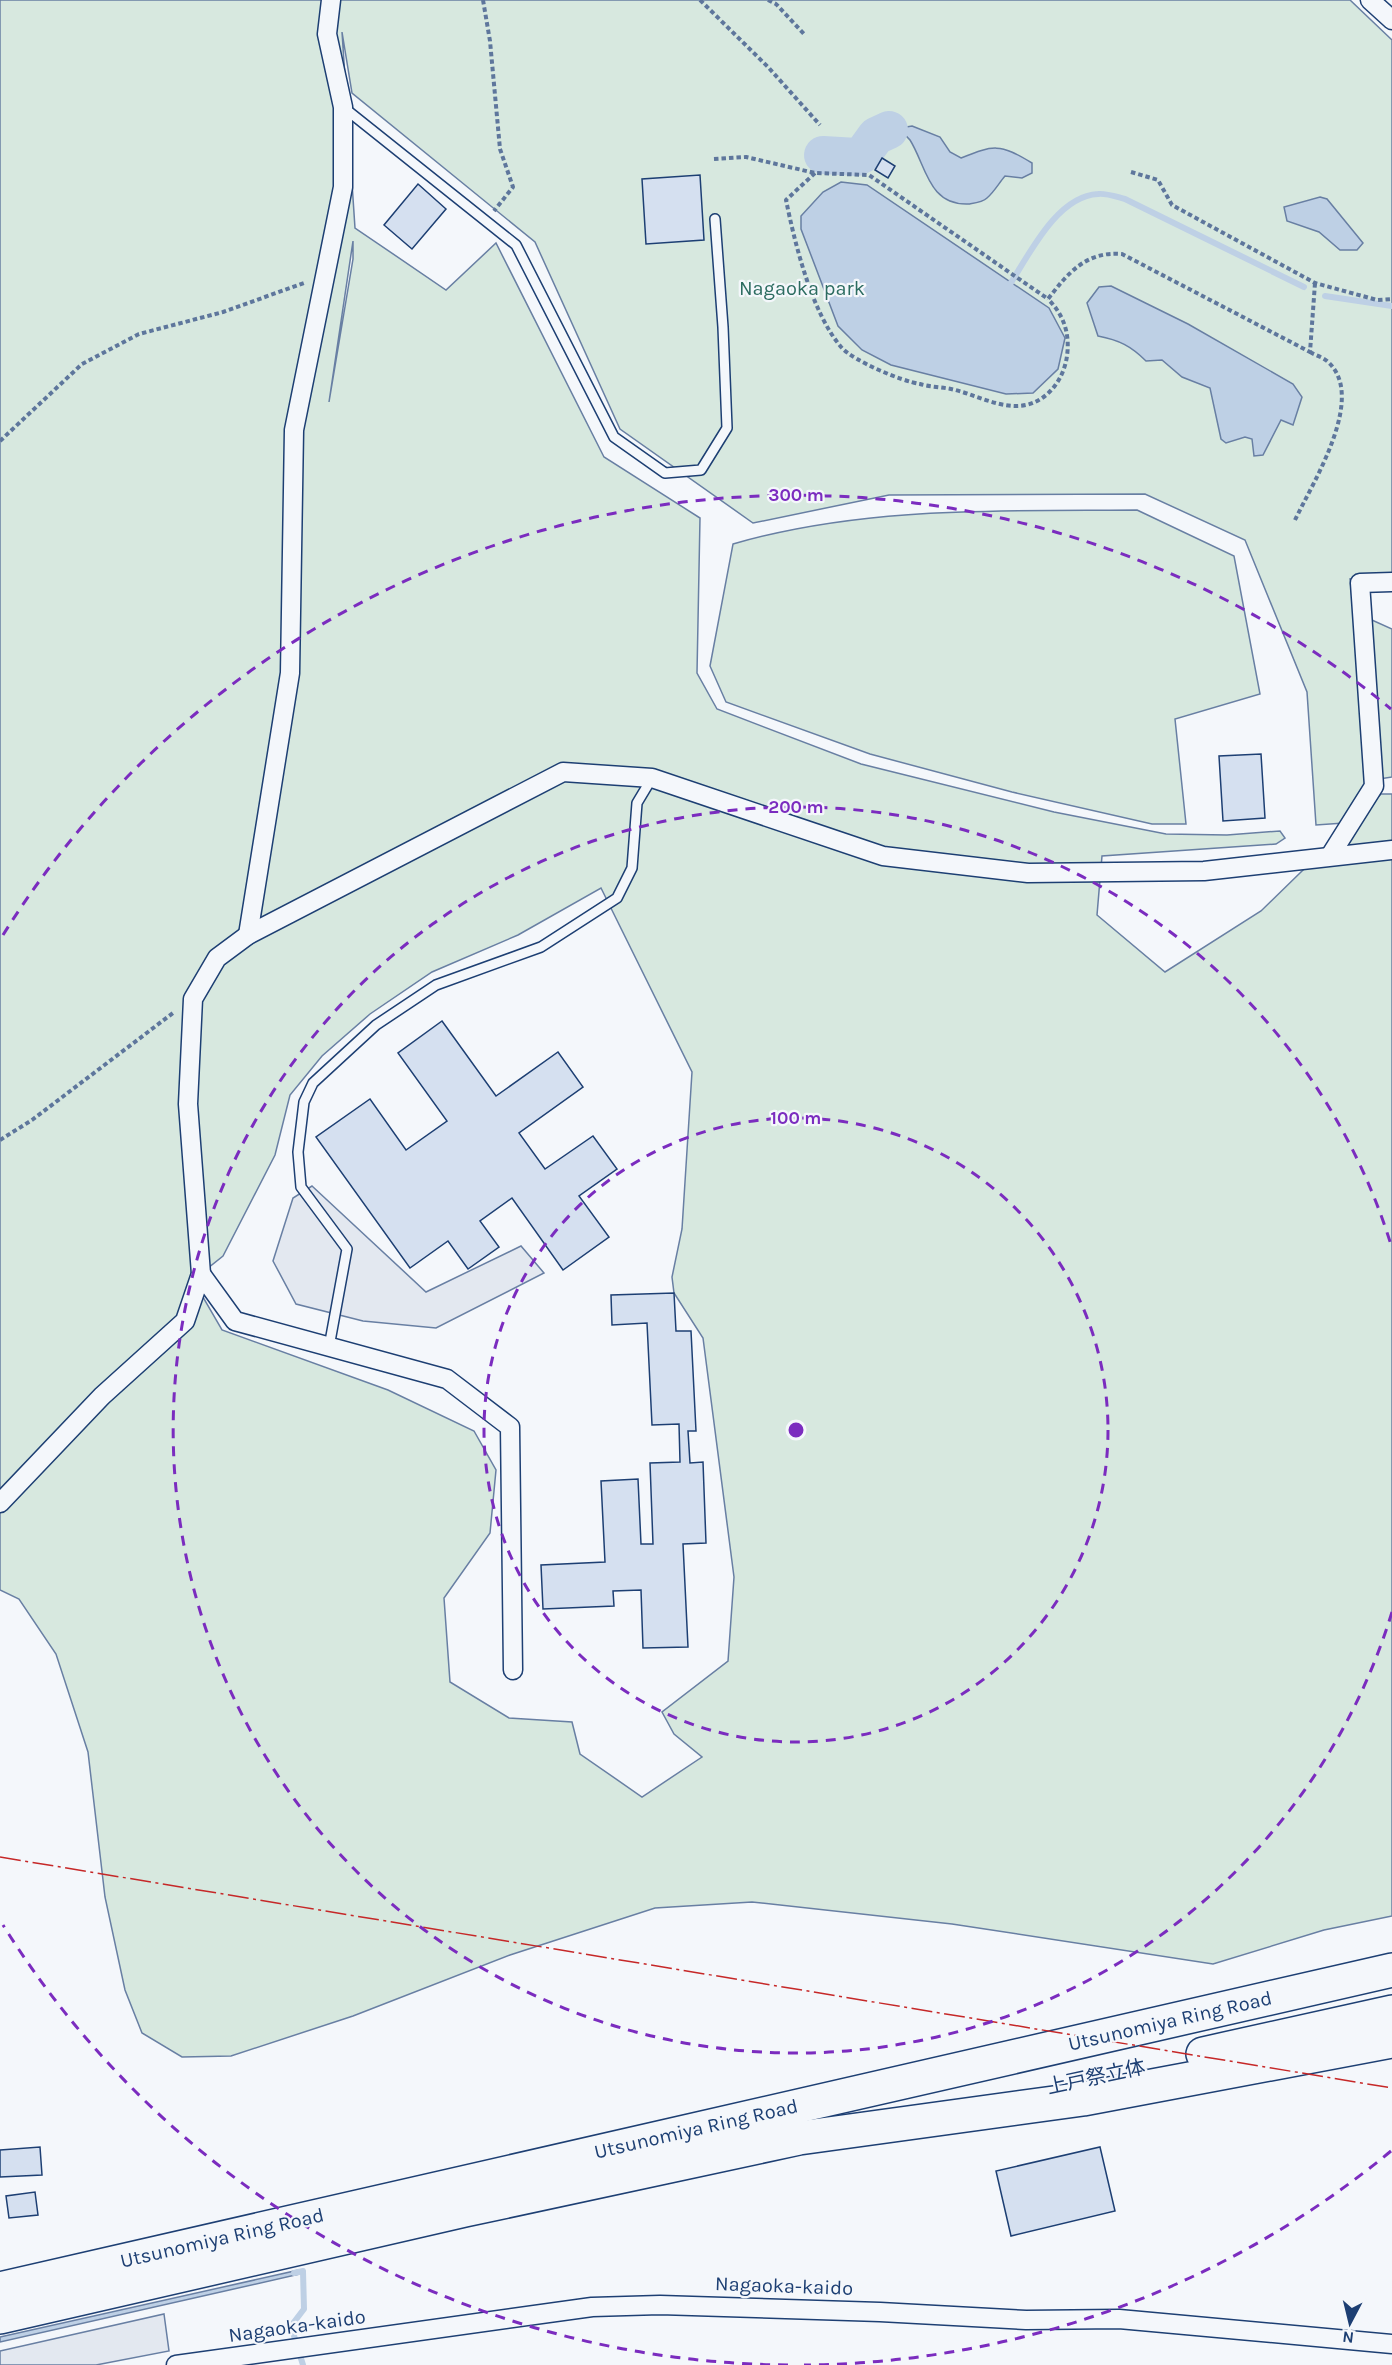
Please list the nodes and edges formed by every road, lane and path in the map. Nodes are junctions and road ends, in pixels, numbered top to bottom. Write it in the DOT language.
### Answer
graph roads {
  1 [pos="331,0"];
  2 [pos="483,0"];
  3 [pos="700,0"];
  4 [pos="768,0"];
  5 [pos="1370,0"];
  6 [pos="1392,20"];
  7 [pos="804,34"];
  8 [pos="343,107"];
  9 [pos="819,125"];
  10 [pos="714,159"];
  11 [pos="1131,172"];
  12 [pos="815,173"];
  13 [pos="715,219"];
  14 [pos="487,221"];
  15 [pos="324,275"];
  16 [pos="1315,283"];
  17 [pos="1048,299"];
  18 [pos="1392,299"];
  19 [pos="1310,352"];
  20 [pos="0,441"];
  21 [pos="1295,520"];
  22 [pos="1392,582"];
  23 [pos="652,778"];
  24 [pos="1392,850"];
  25 [pos="1330,856"];
  26 [pos="248,934"];
  27 [pos="193,999"];
  28 [pos="0,1140"];
  29 [pos="201,1274"];
  30 [pos="329,1347"];
  31 [pos="0,1503"];
  32 [pos="513,1670"];
  33 [pos="1392,1970"];
  34 [pos="1392,1990"];
  35 [pos="1392,2012"];
  36 [pos="1392,2040"];
  37 [pos="805,2104"];
  38 [pos="799,2138"];
  39 [pos="0,2289"];
  40 [pos="0,2317"];
  41 [pos="1392,2344"];
  42 [pos="176,2365"];
  1 -- 8 [label="street"];
  2 -- 14 [label="path"];
  3 -- 9 [label="path"];
  4 -- 7 [label="path"];
  5 -- 6 [label="street"];
  8 -- 14 [label="lane"];
  8 -- 15 [label="street"];
  10 -- 12 [label="path"];
  11 -- 16 [label="path"];
  12 -- 17 [label="path"];
  12 -- 17 [label="path"];
  13 -- 14 [label="lane"];
  15 -- 20 [label="path"];
  15 -- 26 [label="street"];
  16 -- 18 [label="path"];
  16 -- 19 [label="path"];
  17 -- 19 [label="path"];
  19 -- 21 [label="path"];
  22 -- 25 [label="street"];
  23 -- 25 [label="street"];
  23 -- 26 [label="street"];
  23 -- 30 [label="lane"];
  24 -- 25 [label="street"];
  26 -- 27 [label="street"];
  27 -- 28 [label="path"];
  27 -- 29 [label="street"];
  29 -- 30 [label="street"];
  29 -- 31 [label="street"];
  30 -- 32 [label="street"];
  33 -- 37 [label="highway, Utsunomiya Ring Road"];
  34 -- 37 [label="highway, 上戸祭立体"];
  35 -- 38 [label="highway, 上戸祭立体"];
  36 -- 38 [label="highway, Utsunomiya Ring Road"];
  37 -- 39 [label="highway, Utsunomiya Ring Road"];
  38 -- 40 [label="highway, Utsunomiya Ring Road"];
  41 -- 42 [label="street, Nagaoka-kaido"];
}
